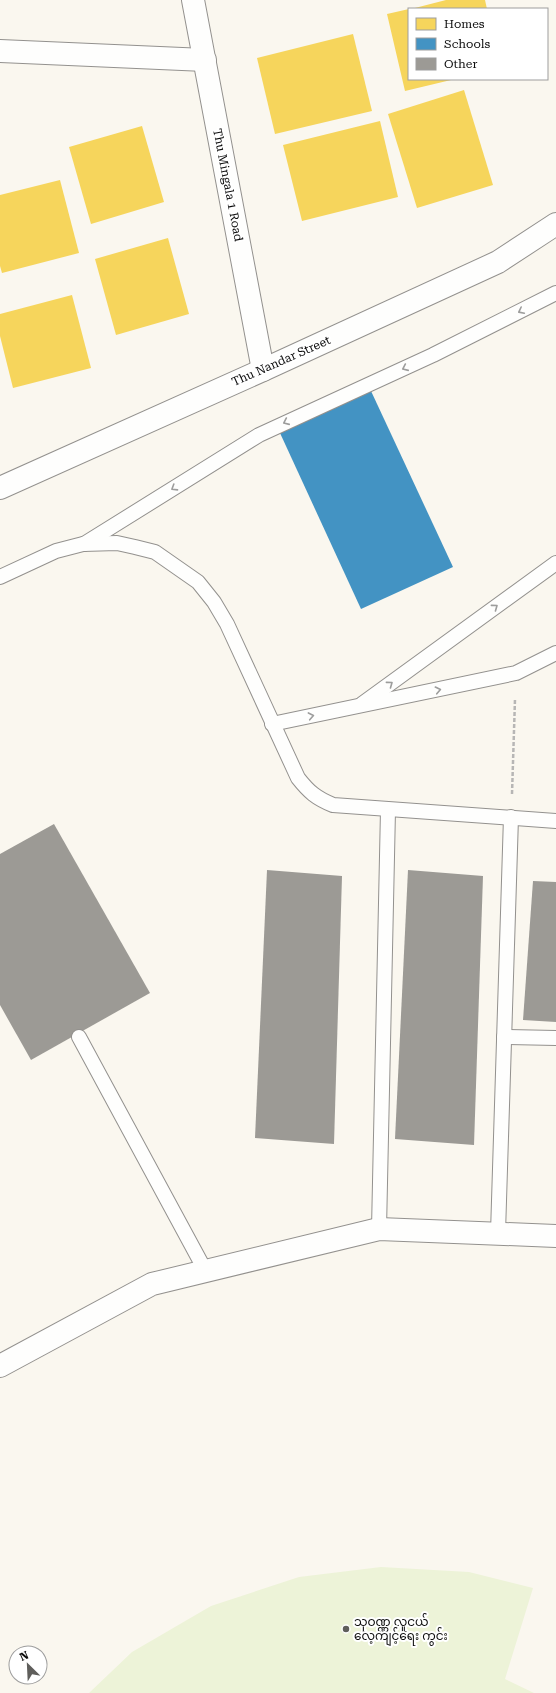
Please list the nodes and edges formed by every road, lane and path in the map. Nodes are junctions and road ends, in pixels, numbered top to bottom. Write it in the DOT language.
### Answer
graph roads {
  1 [pos="193,0"];
  2 [pos="0,51"];
  3 [pos="205,60"];
  4 [pos="556,224"];
  5 [pos="556,293"];
  6 [pos="262,370"];
  7 [pos="0,488"];
  8 [pos="83,544"];
  9 [pos="556,563"];
  10 [pos="0,576"];
  11 [pos="556,653"];
  12 [pos="516,673"];
  13 [pos="358,707"];
  14 [pos="272,724"];
  15 [pos="388,810"];
  16 [pos="511,818"];
  17 [pos="556,821"];
  18 [pos="79,1037"];
  19 [pos="504,1037"];
  20 [pos="556,1038"];
  21 [pos="380,1229"];
  22 [pos="498,1233"];
  23 [pos="556,1236"];
  24 [pos="205,1270"];
  25 [pos="0,1366"];
  1 -- 3 [label="street, Thu Mingala 1 Road"];
  2 -- 3 [label="street"];
  3 -- 6 [label="street, Thu Mingala 1 Road"];
  4 -- 6 [label="street, Thu Nandar Street"];
  5 -- 8 [label="lane, one-way"];
  6 -- 7 [label="street, Thu Nandar Street"];
  8 -- 10 [label="lane"];
  8 -- 14 [label="lane"];
  13 -- 9 [label="lane, one-way"];
  11 -- 12 [label="lane"];
  13 -- 12 [label="lane, one-way"];
  12 -- 16 [label="path"];
  14 -- 13 [label="lane, one-way"];
  14 -- 15 [label="lane"];
  15 -- 16 [label="lane"];
  15 -- 21 [label="lane"];
  16 -- 17 [label="lane"];
  16 -- 19 [label="lane"];
  18 -- 24 [label="lane"];
  19 -- 20 [label="lane"];
  19 -- 22 [label="lane"];
  21 -- 22 [label="street"];
  21 -- 24 [label="street"];
  22 -- 23 [label="street"];
  24 -- 25 [label="street"];
}
